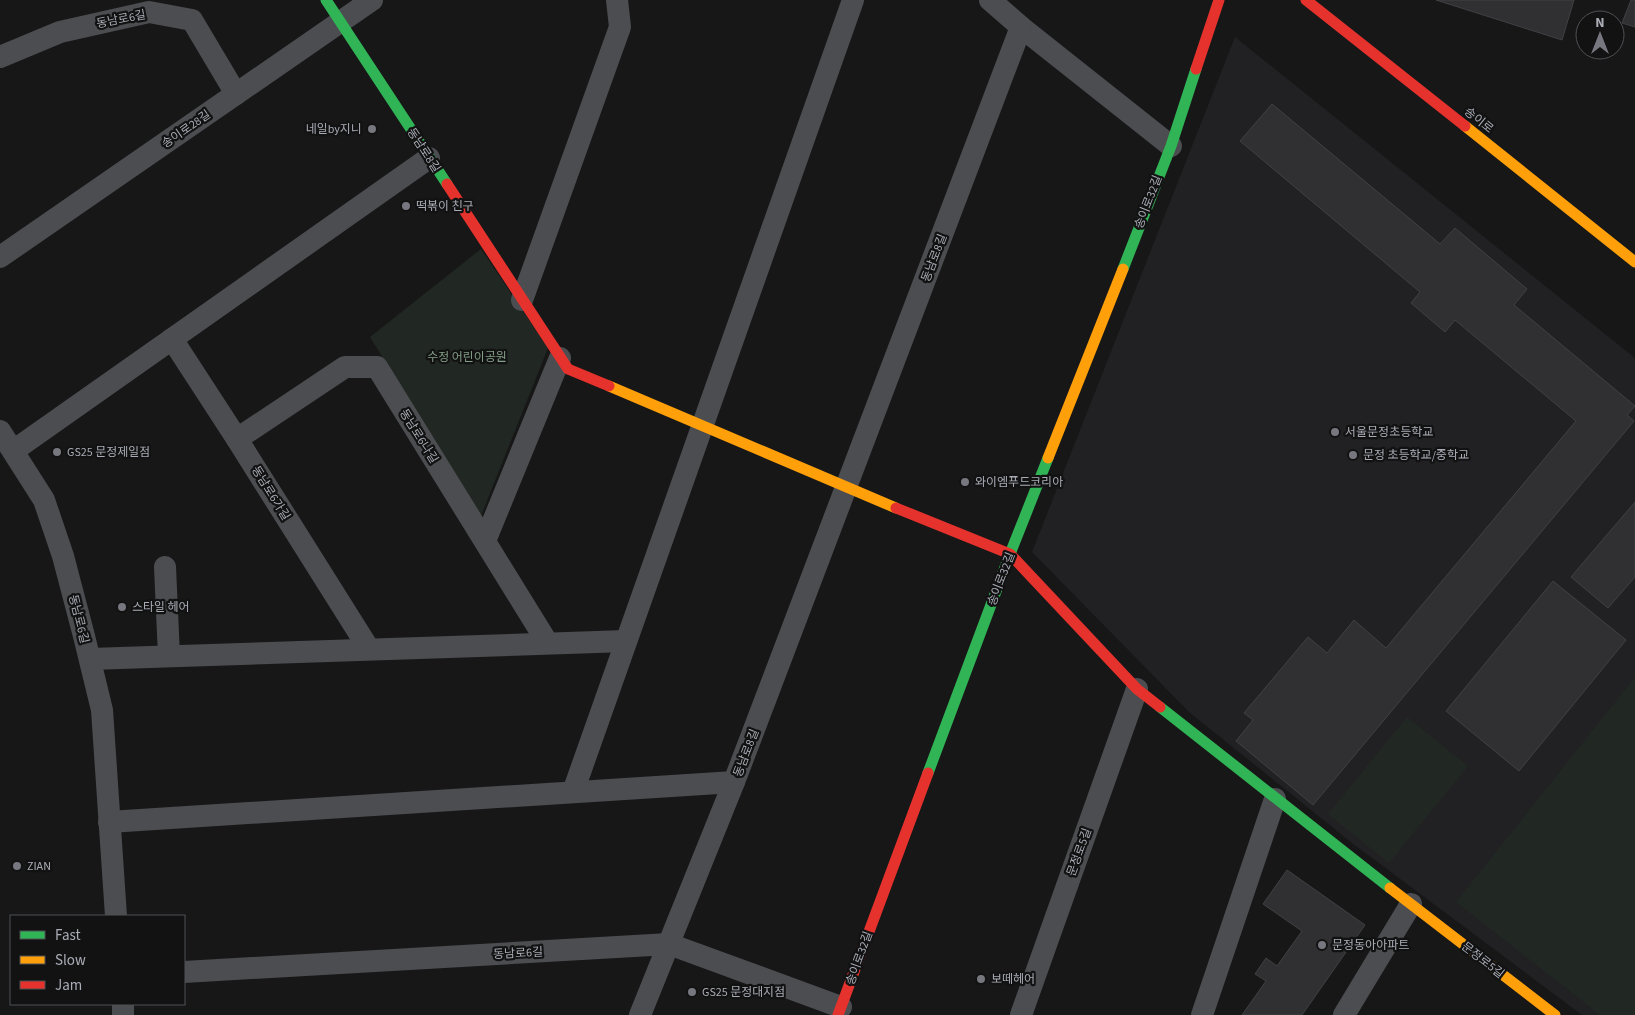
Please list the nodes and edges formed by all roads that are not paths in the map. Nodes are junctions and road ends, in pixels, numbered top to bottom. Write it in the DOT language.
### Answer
graph roads {
  1 [pos="326,0"];
  2 [pos="372,0"];
  3 [pos="617,0"];
  4 [pos="853,0"];
  5 [pos="990,0"];
  6 [pos="1219,0"];
  7 [pos="1306,0"];
  8 [pos="341,22"];
  9 [pos="1021,28"];
  10 [pos="0,57"];
  11 [pos="236,94"];
  12 [pos="1170,146"];
  13 [pos="429,158"];
  14 [pos="0,257"];
  15 [pos="1635,262"];
  16 [pos="522,300"];
  17 [pos="172,339"];
  18 [pos="560,358"];
  19 [pos="701,426"];
  20 [pos="0,431"];
  21 [pos="237,439"];
  22 [pos="14,451"];
  23 [pos="847,489"];
  24 [pos="485,541"];
  25 [pos="1010,554"];
  26 [pos="165,567"];
  27 [pos="626,641"];
  28 [pos="547,642"];
  29 [pos="369,649"];
  30 [pos="170,656"];
  31 [pos="90,658"];
  32 [pos="1137,690"];
  33 [pos="734,782"];
  34 [pos="574,792"];
  35 [pos="1275,799"];
  36 [pos="110,822"];
  37 [pos="1411,904"];
  38 [pos="116,915"];
  39 [pos="669,944"];
  40 [pos="185,972"];
  41 [pos="840,1011"];
  42 [pos="640,1015"];
  43 [pos="1021,1015"];
  44 [pos="1202,1015"];
  45 [pos="1344,1015"];
  46 [pos="1554,1015"];
  1 -- 8 [label="street, 동남로8길"];
  2 -- 8 [label="street, 송이로28길"];
  3 -- 16 [label="street"];
  4 -- 19 [label="street"];
  5 -- 9 [label="street"];
  6 -- 12 [label="street, 송이로32길"];
  7 -- 15 [label="street, 송이로"];
  8 -- 11 [label="street, 송이로28길"];
  8 -- 13 [label="street, 동남로8길"];
  9 -- 12 [label="street"];
  9 -- 23 [label="street, 동남로8길"];
  10 -- 11 [label="street, 동남로6길"];
  11 -- 14 [label="street, 송이로28길"];
  12 -- 25 [label="street, 송이로32길"];
  13 -- 16 [label="street, 동남로8길"];
  13 -- 17 [label="street"];
  16 -- 18 [label="street, 동남로8길"];
  17 -- 21 [label="street, 동남로6가길"];
  17 -- 22 [label="street"];
  18 -- 19 [label="street, 동남로8길"];
  18 -- 24 [label="street"];
  19 -- 23 [label="street, 동남로8길"];
  19 -- 27 [label="street"];
  20 -- 22 [label="street, 동남로6길"];
  21 -- 24 [label="street, 동남로6나길"];
  21 -- 29 [label="street, 동남로6가길"];
  22 -- 31 [label="street, 동남로6길"];
  23 -- 25 [label="street, 동남로8길"];
  23 -- 33 [label="street, 동남로8길"];
  24 -- 28 [label="street, 동남로6나길"];
  25 -- 32 [label="street, 문정로5길"];
  25 -- 41 [label="street, 송이로32길"];
  26 -- 30 [label="street"];
  27 -- 28 [label="street"];
  27 -- 34 [label="street"];
  28 -- 29 [label="street"];
  29 -- 30 [label="street"];
  30 -- 31 [label="street"];
  31 -- 36 [label="street, 동남로6길"];
  32 -- 35 [label="street, 문정로5길"];
  32 -- 43 [label="street, 문정로5길"];
  33 -- 34 [label="street"];
  33 -- 39 [label="street, 동남로8길"];
  34 -- 36 [label="street"];
  35 -- 37 [label="street, 문정로5길"];
  35 -- 44 [label="street"];
  36 -- 38 [label="street, 동남로6길"];
  37 -- 45 [label="street"];
  37 -- 46 [label="street, 문정로5길"];
  39 -- 40 [label="street, 동남로6길"];
  39 -- 41 [label="street, 동남로6길"];
  39 -- 42 [label="street, 동남로8길"];
}
